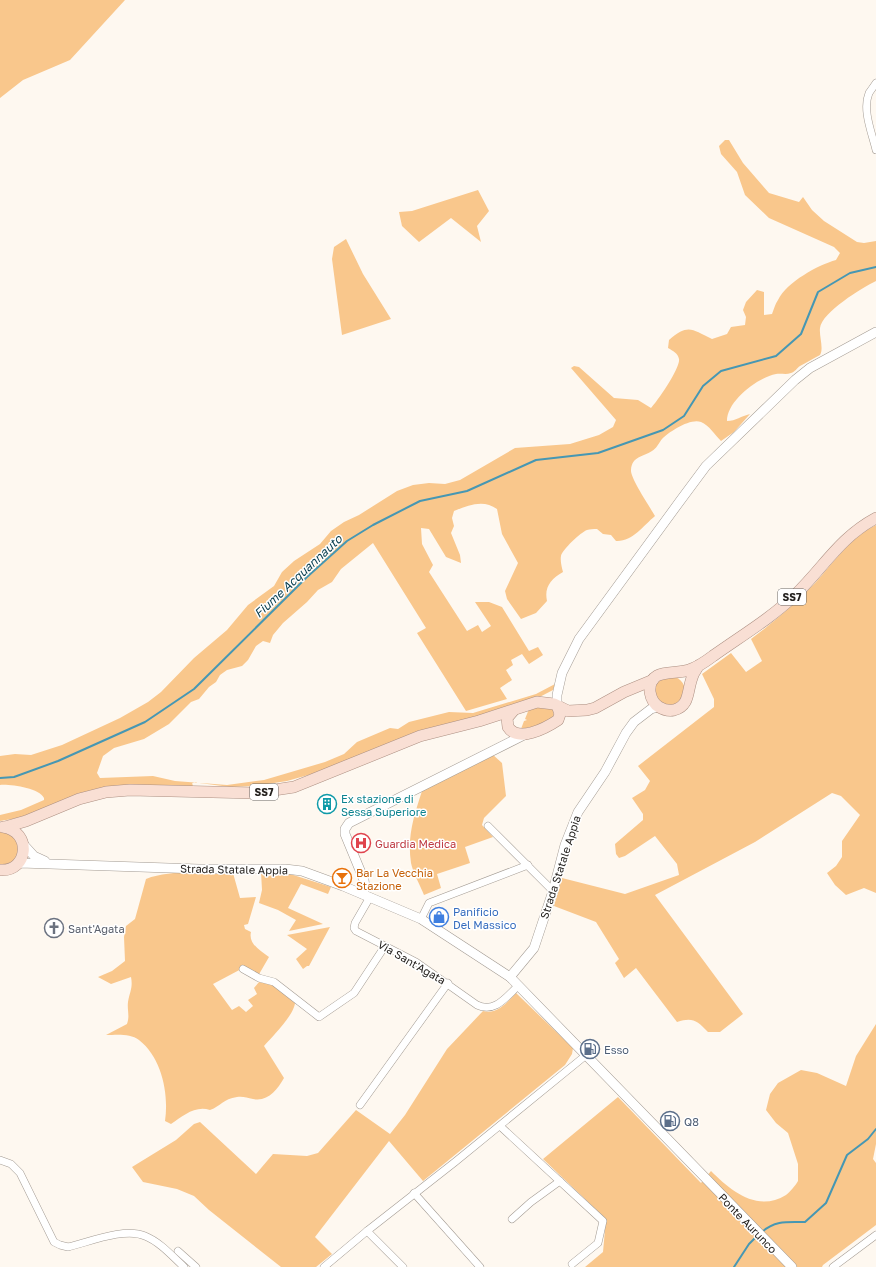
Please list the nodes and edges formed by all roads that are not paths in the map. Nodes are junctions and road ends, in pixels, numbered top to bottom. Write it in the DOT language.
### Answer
graph roads {
  1 [pos="876,83"];
  2 [pos="876,150"];
  3 [pos="876,332"];
  4 [pos="876,518"];
  5 [pos="699,666"];
  6 [pos="674,672"];
  7 [pos="653,680"];
  8 [pos="636,688"];
  9 [pos="689,689"];
  10 [pos="558,690"];
  11 [pos="654,701"];
  12 [pos="537,702"];
  13 [pos="558,707"];
  14 [pos="587,710"];
  15 [pos="513,711"];
  16 [pos="479,721"];
  17 [pos="553,723"];
  18 [pos="508,726"];
  19 [pos="529,733"];
  20 [pos="507,744"];
  21 [pos="42,815"];
  22 [pos="488,826"];
  23 [pos="3,827"];
  24 [pos="23,843"];
  25 [pos="52,863"];
  26 [pos="18,864"];
  27 [pos="528,865"];
  28 [pos="0,870"];
  29 [pos="553,891"];
  30 [pos="366,895"];
  31 [pos="421,919"];
  32 [pos="385,946"];
  33 [pos="524,962"];
  34 [pos="489,964"];
  35 [pos="243,969"];
  36 [pos="510,977"];
  37 [pos="448,983"];
  38 [pos="518,986"];
  39 [pos="585,1056"];
  40 [pos="360,1105"];
  41 [pos="500,1126"];
  42 [pos="0,1160"];
  43 [pos="560,1181"];
  44 [pos="414,1193"];
  45 [pos="512,1219"];
  46 [pos="367,1230"];
  47 [pos="876,1235"];
  48 [pos="178,1251"];
  49 [pos="572,1264"];
  50 [pos="184,1267"];
  51 [pos="196,1267"];
  52 [pos="324,1267"];
  53 [pos="403,1267"];
  54 [pos="480,1267"];
  55 [pos="792,1267"];
  56 [pos="833,1267"];
  1 -- 2 [label="street"];
  3 -- 10 [label="street"];
  4 -- 5 [label="main road, SS7"];
  5 -- 6 [label="main road, SS7"];
  5 -- 9 [label="main road, SS7"];
  6 -- 7 [label="main road, SS7"];
  6 -- 9 [label="main road"];
  7 -- 8 [label="main road, SS7"];
  7 -- 11 [label="main road, Strada Statale Appia"];
  8 -- 11 [label="main road, SS7"];
  8 -- 14 [label="main road, SS7"];
  9 -- 11 [label="main road, SS7"];
  10 -- 12 [label="street"];
  10 -- 13 [label="street"];
  11 -- 29 [label="street, Strada Statale Appia"];
  12 -- 13 [label="main road, SS7"];
  12 -- 15 [label="main road, SS7"];
  13 -- 14 [label="main road, SS7"];
  13 -- 17 [label="main road"];
  14 -- 17 [label="main road, SS7"];
  15 -- 16 [label="main road, SS7"];
  15 -- 18 [label="main road"];
  16 -- 18 [label="main road, SS7"];
  16 -- 21 [label="main road, SS7"];
  17 -- 19 [label="main road, SS7"];
  18 -- 19 [label="main road, SS7"];
  18 -- 20 [label="street"];
  19 -- 20 [label="street"];
  20 -- 30 [label="street"];
  21 -- 23 [label="main road, SS7"];
  21 -- 24 [label="main road, SS7"];
  22 -- 27 [label="street"];
  23 -- 24 [label="main road, Strada Statale Appia / SS7"];
  24 -- 25 [label="street, Strada Statale Appia / SS7"];
  24 -- 26 [label="main road, SS7"];
  25 -- 26 [label="street, Strada Statale Appia / SS7"];
  25 -- 30 [label="street, Strada Statale Appia / SS7"];
  26 -- 28 [label="main road, Strada Statale Appia / SS7"];
  27 -- 29 [label="street"];
  27 -- 31 [label="street"];
  29 -- 33 [label="street, Strada Statale Appia"];
  30 -- 31 [label="street, Strada Statale Appia / SS7"];
  30 -- 32 [label="street, Via Sant'Agata"];
  31 -- 34 [label="street, Strada Statale Appia / SS7"];
  32 -- 35 [label="street"];
  32 -- 37 [label="street, Via Sant'Agata"];
  33 -- 34 [label="street, Strada Statale Appia / SS7"];
  33 -- 36 [label="street, Strada Statale Appia"];
  34 -- 36 [label="street, Strada Statale Appia / SS7"];
  36 -- 38 [label="street, Ponte Aurunco"];
  37 -- 38 [label="street, Via Sant'Agata"];
  37 -- 40 [label="street"];
  38 -- 39 [label="street, Ponte Aurunco"];
  39 -- 41 [label="street"];
  39 -- 55 [label="street, Ponte Aurunco"];
  41 -- 43 [label="street"];
  41 -- 44 [label="street"];
  42 -- 50 [label="street"];
  43 -- 45 [label="street"];
  43 -- 49 [label="street"];
  44 -- 46 [label="street"];
  44 -- 54 [label="street"];
  46 -- 52 [label="street"];
  46 -- 53 [label="street"];
  47 -- 56 [label="street"];
  48 -- 51 [label="street"];
}
